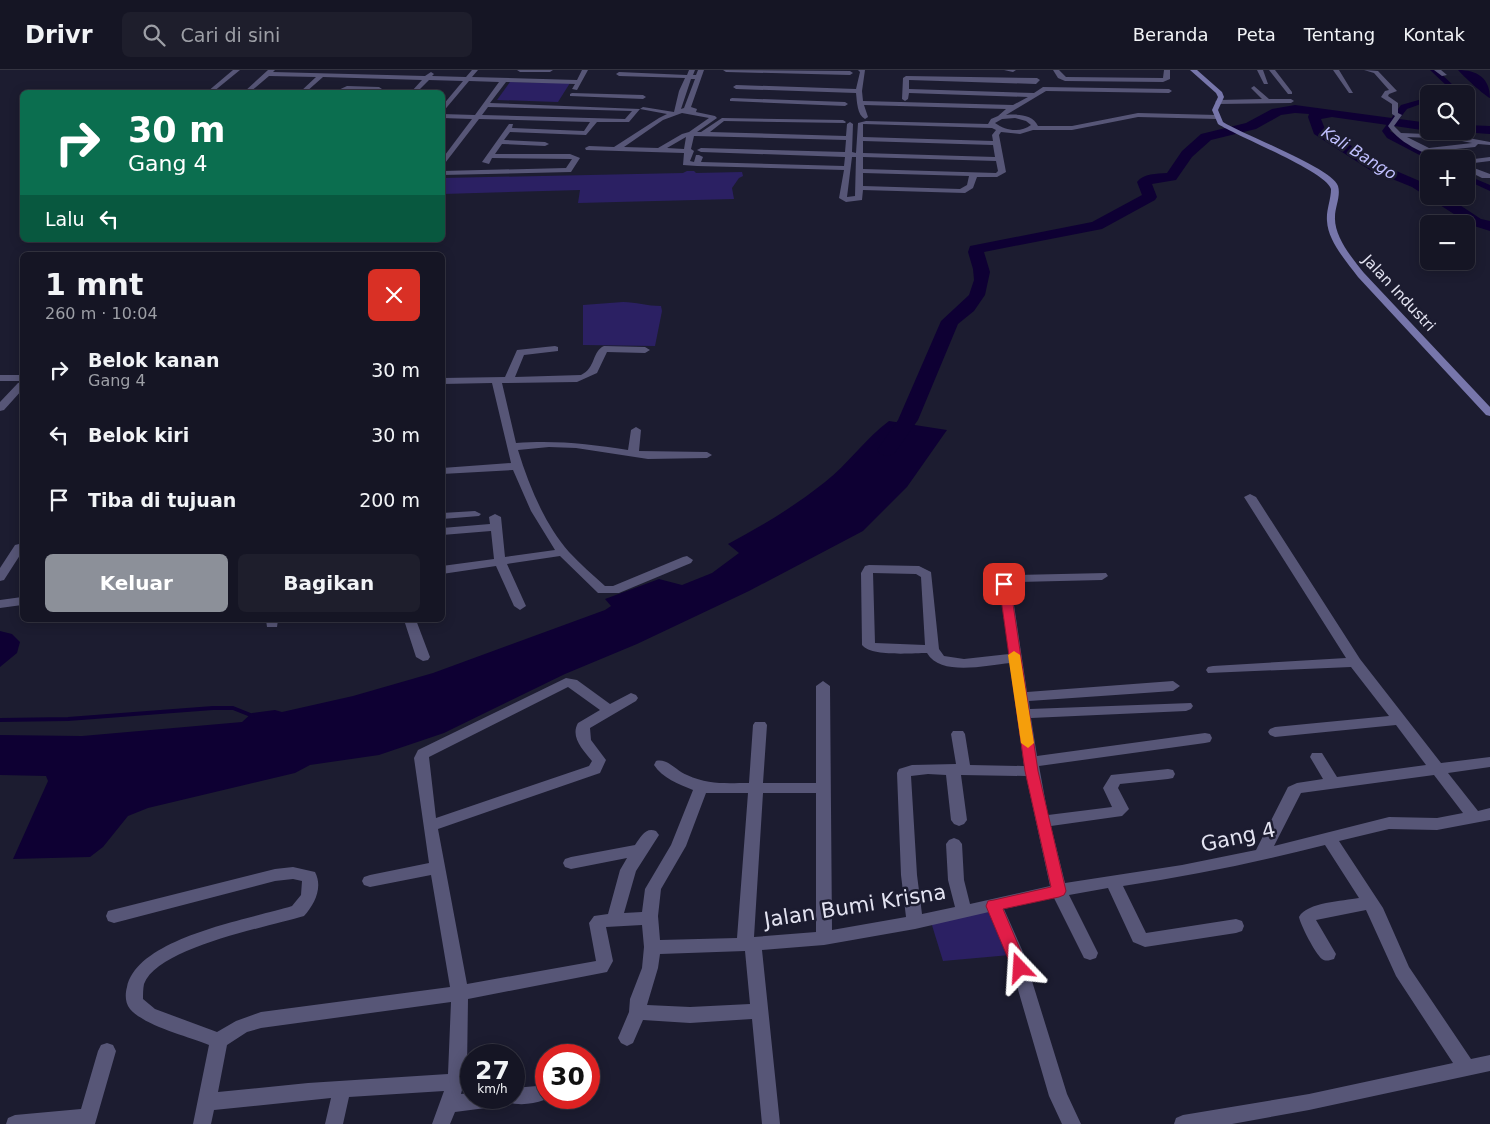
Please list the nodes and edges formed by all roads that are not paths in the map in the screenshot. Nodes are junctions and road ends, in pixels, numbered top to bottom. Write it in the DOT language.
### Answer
graph roads {
  1 [pos="237,70"];
  2 [pos="398,70"];
  3 [pos="434,70"];
  4 [pos="475,70"];
  5 [pos="520,70"];
  6 [pos="550,70"];
  7 [pos="585,70"];
  8 [pos="726,70"];
  9 [pos="861,70"];
  10 [pos="1007,70"];
  11 [pos="1193,70"];
  12 [pos="1260,70"];
  13 [pos="1272,70"];
  14 [pos="1336,70"];
  15 [pos="1367,70"];
  16 [pos="1437,70"];
  17 [pos="1013,71"];
  18 [pos="270,72"];
  19 [pos="621,72"];
  20 [pos="740,72"];
  21 [pos="1057,72"];
  22 [pos="654,73"];
  23 [pos="690,73"];
  24 [pos="700,73"];
  25 [pos="850,73"];
  26 [pos="1167,73"];
  27 [pos="1444,75"];
  28 [pos="321,76"];
  29 [pos="391,77"];
  30 [pos="427,78"];
  31 [pos="469,79"];
  32 [pos="504,80"];
  33 [pos="964,80"];
  34 [pos="979,80"];
  35 [pos="578,82"];
  36 [pos="616,82"];
  37 [pos="650,83"];
  38 [pos="1266,83"];
  39 [pos="736,88"];
  40 [pos="1254,88"];
  41 [pos="612,89"];
  42 [pos="786,89"];
  43 [pos="801,89"];
  44 [pos="1043,89"];
  45 [pos="212,90"];
  46 [pos="249,90"];
  47 [pos="305,90"];
  48 [pos="342,90"];
  49 [pos="368,90"];
  50 [pos="379,90"];
  51 [pos="416,90"];
  52 [pos="647,90"];
  53 [pos="847,90"];
  54 [pos="906,90"];
  55 [pos="682,91"];
  56 [pos="859,91"];
  57 [pos="1169,91"];
  58 [pos="693,92"];
  59 [pos="966,92"];
  60 [pos="1351,92"];
  61 [pos="983,93"];
  62 [pos="1290,93"];
  63 [pos="572,95"];
  64 [pos="1033,95"];
  65 [pos="608,96"];
  66 [pos="643,97"];
  67 [pos="1267,101"];
  68 [pos="1291,101"];
  69 [pos="784,102"];
  70 [pos="798,102"];
  71 [pos="1218,102"];
  72 [pos="860,103"];
  73 [pos="905,104"];
  74 [pos="484,105"];
  75 [pos="445,107"];
  76 [pos="566,107"];
  77 [pos="1012,107"];
  78 [pos="640,109"];
  79 [pos="679,111"];
  80 [pos="445,116"];
  81 [pos="477,117"];
  82 [pos="721,117"];
  83 [pos="1001,117"];
  84 [pos="1218,117"];
  85 [pos="515,118"];
  86 [pos="862,119"];
  87 [pos="595,120"];
  88 [pos="845,121"];
  89 [pos="995,126"];
  90 [pos="1034,127"];
  91 [pos="508,130"];
  92 [pos="692,134"];
  93 [pos="702,134"];
  94 [pos="1398,135"];
  95 [pos="849,138"];
  96 [pos="861,139"];
  97 [pos="498,142"];
  98 [pos="996,142"];
  99 [pos="1488,144"];
  100 [pos="589,148"];
  101 [pos="617,148"];
  102 [pos="661,149"];
  103 [pos="701,150"];
  104 [pos="1430,150"];
  105 [pos="690,151"];
  106 [pos="815,153"];
  107 [pos="848,154"];
  108 [pos="861,154"];
  109 [pos="537,155"];
  110 [pos="490,156"];
  111 [pos="998,159"];
  112 [pos="1490,159"];
  113 [pos="445,161"];
  114 [pos="1475,161"];
  115 [pos="697,164"];
  116 [pos="814,167"];
  117 [pos="848,168"];
  118 [pos="860,171"];
  119 [pos="1475,171"];
  120 [pos="481,172"];
  121 [pos="445,173"];
  122 [pos="974,174"];
  123 [pos="1488,177"];
  124 [pos="860,188"];
  125 [pos="555,349"];
  126 [pos="645,350"];
  127 [pos="0,378"];
  128 [pos="20,378"];
  129 [pos="496,380"];
  130 [pos="509,380"];
  131 [pos="445,381"];
  132 [pos="20,387"];
  133 [pos="0,408"];
  134 [pos="1490,413"];
  135 [pos="636,430"];
  136 [pos="512,447"];
  137 [pos="633,454"];
  138 [pos="707,455"];
  139 [pos="517,466"];
  140 [pos="445,471"];
  141 [pos="1250,497"];
  142 [pos="475,514"];
  143 [pos="445,516"];
  144 [pos="445,531"];
  145 [pos="20,548"];
  146 [pos="563,552"];
  147 [pos="687,560"];
  148 [pos="500,562"];
  149 [pos="445,570"];
  150 [pos="1102,576"];
  151 [pos="0,577"];
  152 [pos="20,601"];
  153 [pos="0,604"];
  154 [pos="520,606"];
  155 [pos="411,622"];
  156 [pos="932,649"];
  157 [pos="423,657"];
  158 [pos="1015,658"];
  159 [pos="1355,662"];
  160 [pos="1214,670"];
  161 [pos="823,686"];
  162 [pos="1173,686"];
  163 [pos="1022,697"];
  164 [pos="630,698"];
  165 [pos="1186,706"];
  166 [pos="609,710"];
  167 [pos="1024,714"];
  168 [pos="1398,720"];
  169 [pos="760,725"];
  170 [pos="1275,732"];
  171 [pos="958,734"];
  172 [pos="1205,738"];
  173 [pos="1317,757"];
  174 [pos="1490,762"];
  175 [pos="661,765"];
  176 [pos="1031,767"];
  177 [pos="1435,768"];
  178 [pos="958,770"];
  179 [pos="1168,774"];
  180 [pos="1333,783"];
  181 [pos="701,788"];
  182 [pos="755,788"];
  183 [pos="824,788"];
  184 [pos="1490,814"];
  185 [pos="1474,817"];
  186 [pos="959,820"];
  187 [pos="1042,821"];
  188 [pos="430,826"];
  189 [pos="651,835"];
  190 [pos="1329,838"];
  191 [pos="954,844"];
  192 [pos="640,850"];
  193 [pos="1261,855"];
  194 [pos="571,863"];
  195 [pos="437,868"];
  196 [pos="370,881"];
  197 [pos="1113,881"];
  198 [pos="1059,891"];
  199 [pos="1370,903"];
  200 [pos="994,906"];
  201 [pos="964,912"];
  202 [pos="114,916"];
  203 [pos="650,918"];
  204 [pos="614,920"];
  205 [pos="915,922"];
  206 [pos="1236,926"];
  207 [pos="824,938"];
  208 [pos="749,944"];
  209 [pos="652,948"];
  210 [pos="1090,953"];
  211 [pos="1328,954"];
  212 [pos="460,993"];
  213 [pos="760,1011"];
  214 [pos="638,1012"];
  215 [pos="627,1038"];
  216 [pos="219,1041"];
  217 [pos="107,1051"];
  218 [pos="1490,1063"];
  219 [pos="1466,1067"];
  220 [pos="456,1082"];
  221 [pos="342,1089"];
  222 [pos="206,1102"];
  223 [pos="460,1103"];
  224 [pos="448,1104"];
  225 [pos="87,1120"];
  226 [pos="15,1124"];
  227 [pos="202,1124"];
  228 [pos="334,1124"];
  229 [pos="441,1124"];
  230 [pos="772,1124"];
  231 [pos="1072,1124"];
  232 [pos="1182,1124"];
  1 -- 45 [label="street"];
  2 -- 29 [label="street"];
  3 -- 30 [label="street"];
  4 -- 31 [label="street"];
  5 -- 6 [label="street"];
  7 -- 35 [label="street"];
  8 -- 20 [label="street"];
  9 -- 56 [label="street"];
  10 -- 17 [label="street"];
  11 -- 71 [label="street"];
  12 -- 38 [label="street"];
  13 -- 62 [label="street"];
  14 -- 60 [label="street"];
  15 -- 94 [label="street"];
  16 -- 27 [label="street"];
  18 -- 28 [label="street"];
  18 -- 46 [label="street"];
  19 -- 22 [label="street"];
  19 -- 36 [label="street"];
  20 -- 25 [label="street"];
  20 -- 39 [label="street"];
  21 -- 26 [label="street"];
  22 -- 23 [label="street"];
  22 -- 37 [label="street"];
  23 -- 24 [label="street"];
  23 -- 55 [label="street"];
  24 -- 58 [label="street"];
  25 -- 53 [label="street"];
  28 -- 29 [label="street"];
  28 -- 47 [label="street"];
  29 -- 30 [label="street"];
  29 -- 50 [label="street"];
  30 -- 31 [label="street"];
  30 -- 51 [label="street"];
  31 -- 32 [label="street"];
  31 -- 75 [label="street"];
  32 -- 35 [label="street"];
  32 -- 74 [label="street"];
  33 -- 34 [label="street"];
  33 -- 54 [label="street"];
  33 -- 59 [label="street"];
  34 -- 44 [label="street"];
  34 -- 61 [label="street"];
  35 -- 63 [label="street"];
  39 -- 42 [label="street"];
  39 -- 69 [label="street"];
  40 -- 67 [label="street"];
  41 -- 65 [label="street"];
  42 -- 43 [label="street"];
  42 -- 69 [label="street"];
  43 -- 53 [label="street"];
  43 -- 70 [label="street"];
  44 -- 57 [label="street"];
  44 -- 64 [label="street"];
  48 -- 49 [label="street"];
  52 -- 66 [label="street"];
  53 -- 56 [label="street"];
  53 -- 70 [label="street"];
  54 -- 59 [label="street"];
  54 -- 73 [label="street"];
  55 -- 58 [label="street"];
  55 -- 79 [label="street"];
  56 -- 72 [label="street"];
  58 -- 79 [label="street"];
  59 -- 61 [label="street"];
  61 -- 64 [label="street"];
  63 -- 65 [label="street"];
  63 -- 76 [label="street"];
  64 -- 77 [label="street"];
  65 -- 66 [label="street"];
  66 -- 78 [label="street"];
  67 -- 68 [label="street"];
  67 -- 71 [label="street"];
  69 -- 70 [label="street"];
  71 -- 84 [label="street"];
  72 -- 73 [label="street"];
  72 -- 86 [label="street"];
  73 -- 77 [label="street"];
  74 -- 76 [label="street"];
  74 -- 81 [label="street"];
  76 -- 78 [label="street"];
  77 -- 83 [label="street"];
  78 -- 79 [label="street"];
  78 -- 87 [label="street"];
  79 -- 82 [label="street"];
  79 -- 101 [label="street"];
  80 -- 81 [label="street"];
  81 -- 85 [label="street"];
  81 -- 113 [label="street"];
  82 -- 88 [label="street"];
  82 -- 92 [label="street"];
  82 -- 93 [label="street"];
  83 -- 89 [label="street"];
  83 -- 90 [label="street"];
  84 -- 90 [label="street"];
  84 -- 90 [label="street"];
  84 -- 134 [label="street, Jalan Industri"];
  85 -- 87 [label="street"];
  85 -- 91 [label="street"];
  86 -- 88 [label="street"];
  86 -- 88 [label="street"];
  86 -- 89 [label="street"];
  86 -- 96 [label="street"];
  87 -- 91 [label="street"];
  88 -- 95 [label="street"];
  89 -- 90 [label="street"];
  89 -- 98 [label="street"];
  91 -- 97 [label="street"];
  92 -- 93 [label="street"];
  92 -- 102 [label="street"];
  92 -- 105 [label="street"];
  93 -- 95 [label="street"];
  93 -- 103 [label="street"];
  94 -- 99 [label="street"];
  94 -- 104 [label="street"];
  95 -- 107 [label="street"];
  96 -- 98 [label="street"];
  96 -- 108 [label="street"];
  97 -- 109 [label="street"];
  97 -- 110 [label="street"];
  98 -- 111 [label="street"];
  99 -- 104 [label="street"];
  100 -- 101 [label="street"];
  101 -- 102 [label="street"];
  102 -- 105 [label="street"];
  103 -- 106 [label="street"];
  103 -- 115 [label="street"];
  105 -- 115 [label="street"];
  106 -- 107 [label="street"];
  106 -- 116 [label="street"];
  107 -- 108 [label="street"];
  107 -- 117 [label="street"];
  108 -- 111 [label="street"];
  108 -- 118 [label="street"];
  109 -- 110 [label="street"];
  109 -- 120 [label="street"];
  110 -- 120 [label="street"];
  111 -- 122 [label="street"];
  112 -- 114 [label="street"];
  115 -- 116 [label="street"];
  116 -- 117 [label="street"];
  117 -- 124 [label="street"];
  118 -- 122 [label="street"];
  118 -- 124 [label="street"];
  119 -- 123 [label="street"];
  120 -- 121 [label="street"];
  122 -- 124 [label="street"];
  125 -- 130 [label="street"];
  126 -- 130 [label="street"];
  127 -- 128 [label="street"];
  129 -- 130 [label="street"];
  129 -- 131 [label="street"];
  129 -- 136 [label="street"];
  132 -- 133 [label="street"];
  135 -- 137 [label="street"];
  136 -- 137 [label="street"];
  136 -- 139 [label="street"];
  137 -- 138 [label="street"];
  139 -- 140 [label="street"];
  139 -- 146 [label="street"];
  141 -- 159 [label="street"];
  142 -- 143 [label="street"];
  144 -- 148 [label="street"];
  145 -- 151 [label="street"];
  146 -- 147 [label="street"];
  146 -- 148 [label="street"];
  148 -- 149 [label="street"];
  148 -- 154 [label="street"];
  150 -- 158 [label="street"];
  152 -- 153 [label="street"];
  155 -- 157 [label="street"];
  156 -- 156 [label="street"];
  156 -- 158 [label="street"];
  158 -- 163 [label="street"];
  159 -- 160 [label="street"];
  159 -- 168 [label="street"];
  161 -- 183 [label="street"];
  162 -- 163 [label="street"];
  163 -- 167 [label="street"];
  164 -- 166 [label="street"];
  165 -- 167 [label="street"];
  166 -- 188 [label="street"];
  166 -- 188 [label="street"];
  167 -- 176 [label="street"];
  168 -- 170 [label="street"];
  168 -- 177 [label="street"];
  169 -- 182 [label="street"];
  171 -- 178 [label="street"];
  172 -- 176 [label="street"];
  173 -- 180 [label="street"];
  174 -- 177 [label="street"];
  175 -- 181 [label="street"];
  176 -- 178 [label="street"];
  176 -- 187 [label="street"];
  177 -- 180 [label="street"];
  177 -- 185 [label="street"];
  178 -- 186 [label="street"];
  178 -- 205 [label="street"];
  179 -- 187 [label="street"];
  180 -- 193 [label="street"];
  181 -- 182 [label="street"];
  181 -- 203 [label="street"];
  182 -- 183 [label="street"];
  182 -- 208 [label="street"];
  183 -- 207 [label="street"];
  184 -- 185 [label="street, Gang 4"];
  185 -- 190 [label="street, Gang 4"];
  187 -- 198 [label="street"];
  188 -- 195 [label="street"];
  189 -- 192 [label="street"];
  190 -- 193 [label="street, Gang 4"];
  190 -- 199 [label="street"];
  191 -- 201 [label="street"];
  192 -- 194 [label="street"];
  192 -- 204 [label="street"];
  193 -- 197 [label="street, Gang 4"];
  195 -- 196 [label="street"];
  195 -- 212 [label="street"];
  197 -- 198 [label="street, Gang 4"];
  197 -- 206 [label="street"];
  198 -- 200 [label="street, Gang 4"];
  198 -- 210 [label="street"];
  199 -- 211 [label="street"];
  199 -- 219 [label="street"];
  200 -- 201 [label="street, Jalan Bumi Krisna"];
  200 -- 231 [label="street"];
  201 -- 205 [label="street, Jalan Bumi Krisna"];
  202 -- 216 [label="street"];
  203 -- 204 [label="street"];
  203 -- 209 [label="street"];
  204 -- 212 [label="street"];
  205 -- 207 [label="street, Jalan Bumi Krisna"];
  207 -- 208 [label="street, Jalan Bumi Krisna"];
  208 -- 209 [label="street"];
  208 -- 213 [label="street, Jalan Bumi Krisna"];
  209 -- 214 [label="street"];
  212 -- 216 [label="street"];
  212 -- 220 [label="street"];
  213 -- 214 [label="street"];
  213 -- 230 [label="street, Jalan Bumi Krisna"];
  214 -- 215 [label="street"];
  216 -- 222 [label="street"];
  217 -- 225 [label="street"];
  218 -- 219 [label="street"];
  219 -- 232 [label="street"];
  220 -- 221 [label="street"];
  220 -- 224 [label="street"];
  221 -- 222 [label="street"];
  221 -- 228 [label="street"];
  222 -- 227 [label="street"];
  223 -- 224 [label="street"];
  224 -- 229 [label="street"];
  225 -- 226 [label="street"];
}
